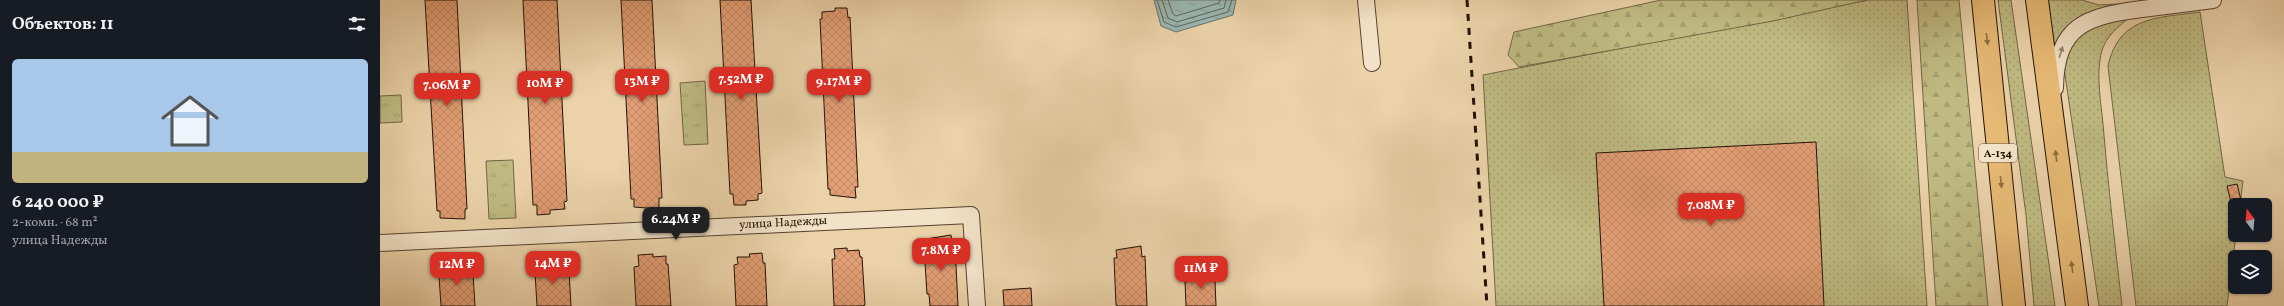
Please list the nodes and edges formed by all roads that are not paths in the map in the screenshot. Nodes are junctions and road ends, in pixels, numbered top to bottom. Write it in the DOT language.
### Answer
graph roads {
  1 [pos="1366,0"];
  2 [pos="1983,0"];
  3 [pos="2037,0"];
  4 [pos="2212,0"];
  5 [pos="1372,63"];
  6 [pos="2054,132"];
  7 [pos="380,243"];
  8 [pos="977,306"];
  9 [pos="2014,306"];
  10 [pos="2077,306"];
  1 -- 5 [label="street"];
  2 -- 9 [label="highway, А-134, one-way"];
  3 -- 6 [label="highway"];
  6 -- 4 [label="street, one-way"];
  10 -- 6 [label="highway, one-way"];
  7 -- 8 [label="street, улица Надежды"];
}
